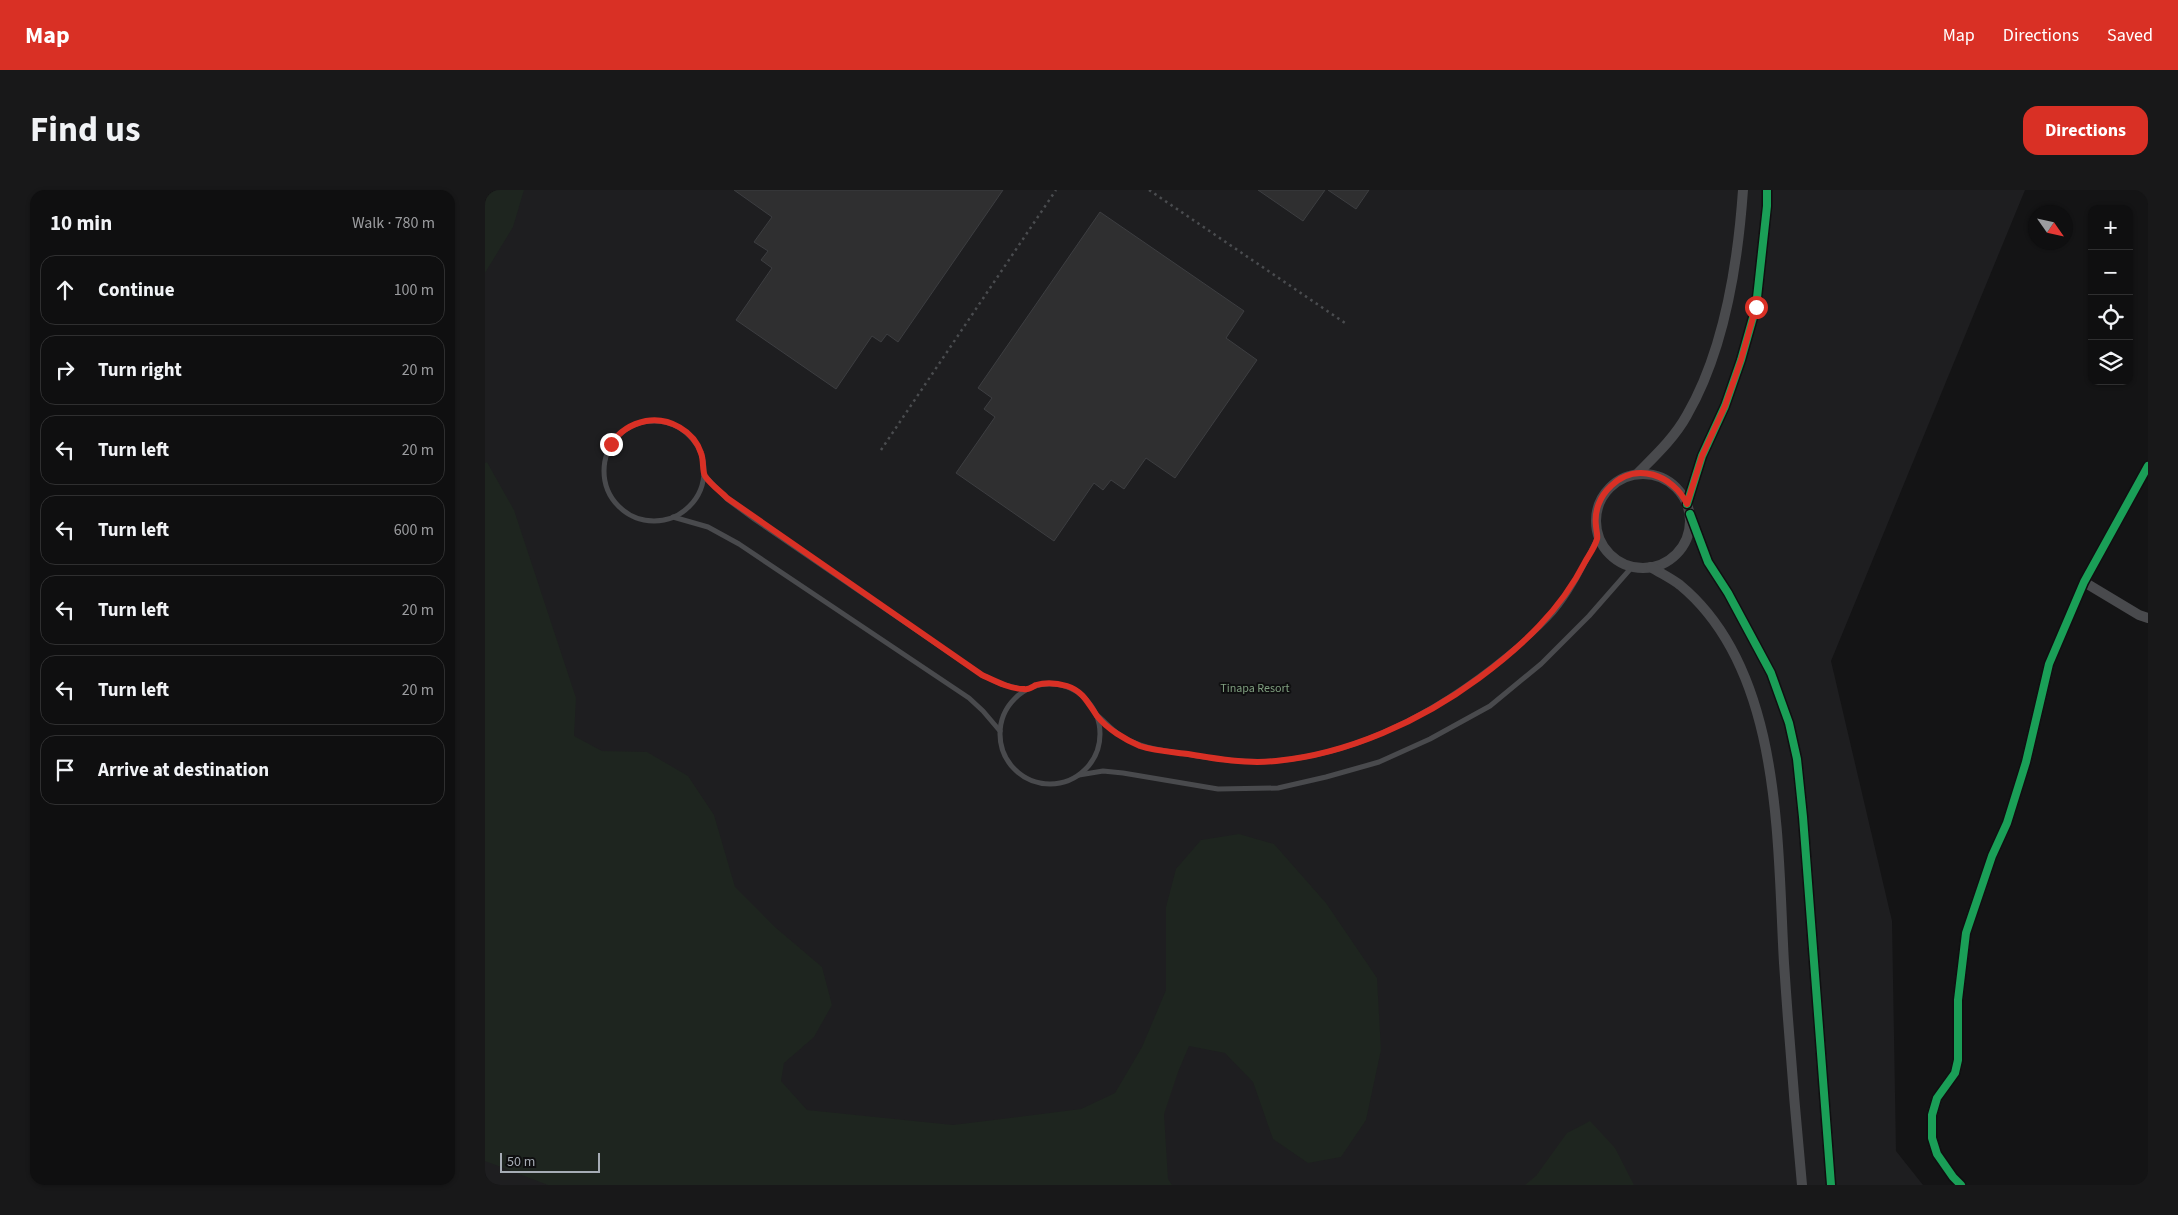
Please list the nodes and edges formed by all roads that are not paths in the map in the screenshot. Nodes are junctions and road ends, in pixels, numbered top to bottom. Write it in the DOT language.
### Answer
graph roads {
  1 [pos="1743,190"];
  2 [pos="1767,190"];
  3 [pos="2148,466"];
  4 [pos="1638,474"];
  5 [pos="704,475"];
  6 [pos="1688,509"];
  7 [pos="673,517"];
  8 [pos="1598,537"];
  9 [pos="1632,567"];
  10 [pos="1651,567"];
  11 [pos="2084,582"];
  12 [pos="2148,618"];
  13 [pos="1025,690"];
  14 [pos="1097,716"];
  15 [pos="1000,731"];
  16 [pos="1079,775"];
  17 [pos="1802,1185"];
  18 [pos="1831,1185"];
  19 [pos="1961,1185"];
  1 -- 4 [label="street"];
  2 -- 6 [label="street"];
  3 -- 11 [label="street"];
  4 -- 6 [label="street"];
  4 -- 8 [label="street"];
  5 -- 7 [label="lane"];
  5 -- 7 [label="lane"];
  5 -- 13 [label="lane"];
  6 -- 10 [label="street"];
  6 -- 18 [label="street"];
  7 -- 15 [label="lane"];
  8 -- 9 [label="street"];
  8 -- 14 [label="lane"];
  9 -- 10 [label="street"];
  9 -- 16 [label="lane"];
  10 -- 17 [label="street"];
  11 -- 12 [label="street"];
  11 -- 19 [label="street"];
  13 -- 14 [label="lane"];
  13 -- 15 [label="lane"];
  14 -- 16 [label="lane"];
  15 -- 16 [label="lane"];
}
